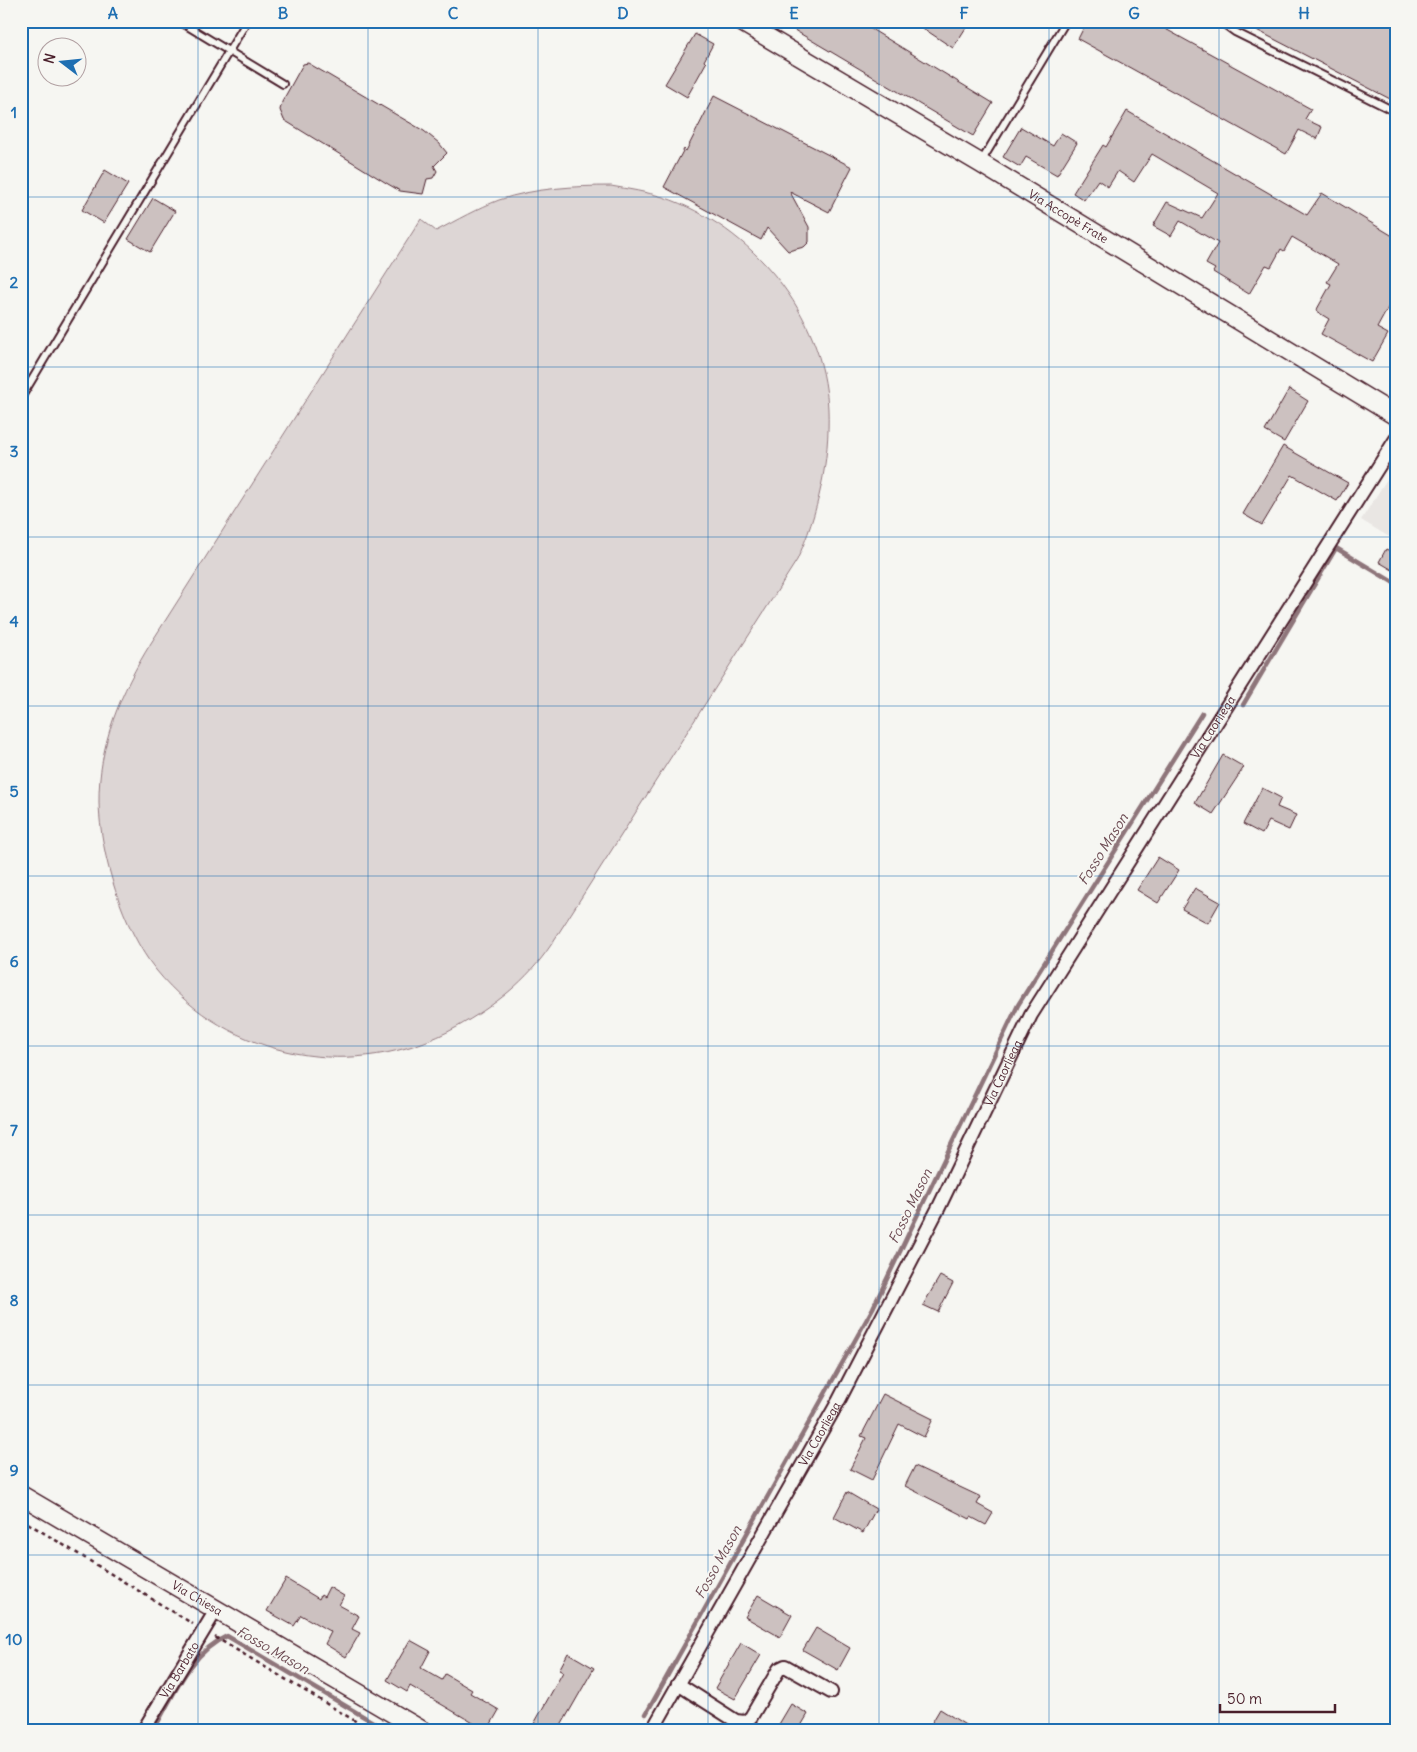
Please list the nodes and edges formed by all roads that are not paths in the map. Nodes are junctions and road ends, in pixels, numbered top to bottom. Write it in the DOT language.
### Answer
graph roads {
  1 [pos="179,21"];
  2 [pos="247,21"];
  3 [pos="740,21"];
  4 [pos="1066,21"];
  5 [pos="1220,21"];
  6 [pos="229,51"];
  7 [pos="283,84"];
  8 [pos="1396,112"];
  9 [pos="980,163"];
  10 [pos="21,398"];
  11 [pos="1396,416"];
  12 [pos="1396,439"];
  13 [pos="21,1495"];
  14 [pos="216,1610"];
  15 [pos="678,1684"];
  16 [pos="831,1692"];
  17 [pos="742,1726"];
  18 [pos="143,1731"];
  19 [pos="423,1731"];
  20 [pos="652,1731"];
  1 -- 6 [label="lane"];
  2 -- 6 [label="lane"];
  3 -- 9 [label="main road, Via Accopè Frate"];
  4 -- 9 [label="lane"];
  5 -- 8 [label="lane"];
  6 -- 7 [label="lane"];
  6 -- 10 [label="lane"];
  9 -- 11 [label="main road, Via Accopè Frate"];
  12 -- 15 [label="street, Via Caorliega"];
  13 -- 14 [label="main road, Via Chiesa"];
  14 -- 18 [label="street, Via Barbato"];
  14 -- 19 [label="main road, Via Chiesa"];
  15 -- 17 [label="street"];
  15 -- 20 [label="street, Via Caorliega"];
  16 -- 17 [label="street"];
}
